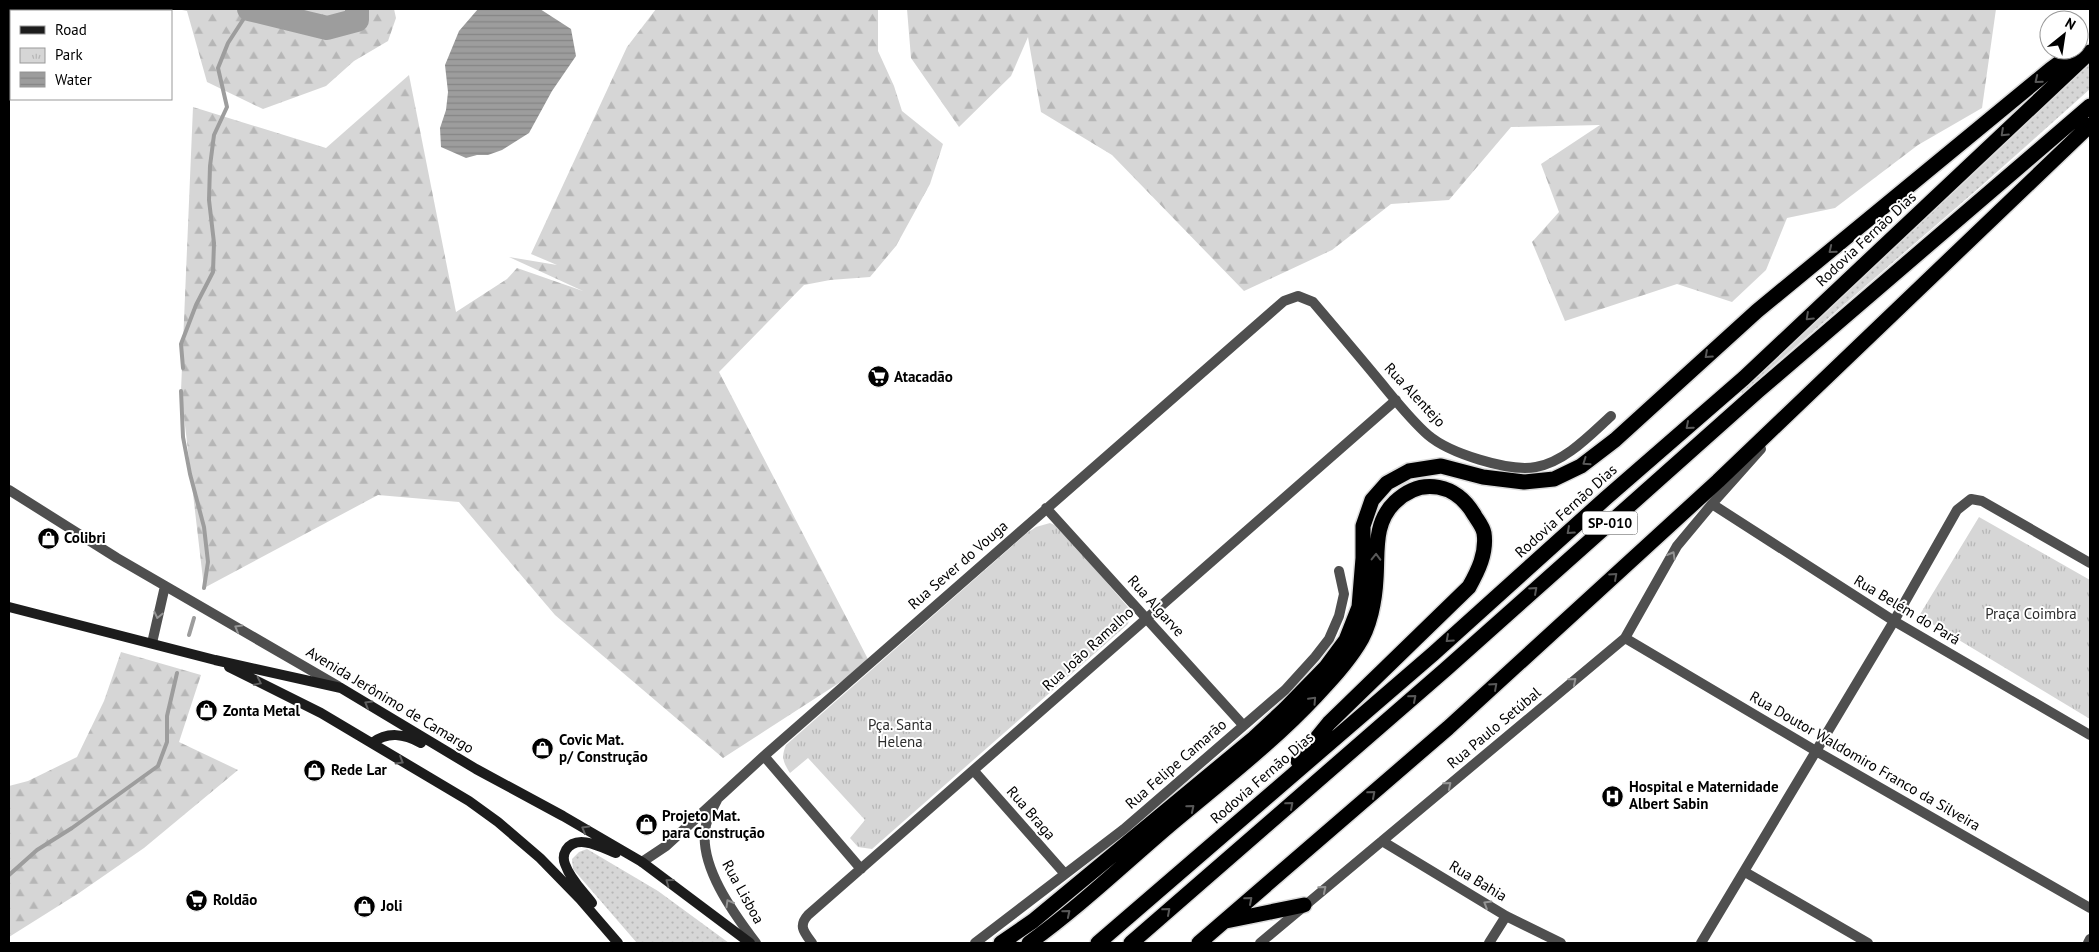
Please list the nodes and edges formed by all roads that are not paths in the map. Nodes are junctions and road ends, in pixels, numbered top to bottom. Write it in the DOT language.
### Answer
graph roads {
  1 [pos="2090,52"];
  2 [pos="2063,60"];
  3 [pos="2090,106"];
  4 [pos="2090,125"];
  5 [pos="1298,296"];
  6 [pos="1809,396"];
  7 [pos="1396,400"];
  8 [pos="1611,416"];
  9 [pos="9,490"];
  10 [pos="1712,504"];
  11 [pos="1046,508"];
  12 [pos="2090,563"];
  13 [pos="1339,571"];
  14 [pos="165,586"];
  15 [pos="9,606"];
  16 [pos="1146,618"];
  17 [pos="1894,621"];
  18 [pos="1625,638"];
  19 [pos="152,644"];
  20 [pos="215,660"];
  21 [pos="341,688"];
  22 [pos="1243,725"];
  23 [pos="2090,735"];
  24 [pos="372,743"];
  25 [pos="1816,751"];
  26 [pos="764,756"];
  27 [pos="476,770"];
  28 [pos="974,771"];
  29 [pos="1274,791"];
  30 [pos="718,797"];
  31 [pos="1382,841"];
  32 [pos="638,860"];
  33 [pos="861,869"];
  34 [pos="1745,872"];
  35 [pos="1065,874"];
  36 [pos="1304,905"];
  37 [pos="2090,908"];
  38 [pos="1506,916"];
  39 [pos="600,920"];
  40 [pos="1225,921"];
  41 [pos="2090,939"];
  42 [pos="618,943"];
  43 [pos="750,943"];
  44 [pos="756,943"];
  45 [pos="812,943"];
  46 [pos="975,943"];
  47 [pos="1000,943"];
  48 [pos="1029,943"];
  49 [pos="1098,943"];
  50 [pos="1131,943"];
  51 [pos="1199,943"];
  52 [pos="1260,943"];
  53 [pos="1489,943"];
  54 [pos="1561,943"];
  55 [pos="1701,943"];
  56 [pos="1868,943"];
  57 [pos="2088,943"];
  1 -- 29 [label="highway, Rodovia Fernão Dias / SP-010, one-way"];
  2 -- 47 [label="highway, one-way"];
  50 -- 3 [label="highway, SP-010, one-way"];
  4 -- 6 [label="highway"];
  5 -- 7 [label="street, Rua Alentejo"];
  5 -- 11 [label="street, Rua Sever do Vouga"];
  6 -- 10 [label="street, Rua Paulo Setúbal"];
  40 -- 6 [label="highway, one-way"];
  7 -- 8 [label="street, Rua Alentejo"];
  7 -- 16 [label="street, Rua João Ramalho"];
  9 -- 14 [label="street, Avenida Jerônimo de Camargo"];
  10 -- 17 [label="street, Rua Belém do Pará"];
  18 -- 10 [label="street, Rua Paulo Setúbal, one-way"];
  11 -- 16 [label="street, Rua Algarve"];
  11 -- 26 [label="street, Rua Sever do Vouga"];
  12 -- 17 [label="street"];
  13 -- 22 [label="street, Rua Felipe Camarão"];
  14 -- 19 [label="street, one-way"];
  21 -- 14 [label="street, Avenida Jerônimo de Camargo, one-way"];
  15 -- 19 [label="main road"];
  16 -- 22 [label="street, Rua Algarve"];
  16 -- 28 [label="street, Rua João Ramalho"];
  17 -- 23 [label="street, Rua Belém do Pará"];
  17 -- 25 [label="street"];
  18 -- 25 [label="street, Rua Doutor Waldomiro Franco da Silveira"];
  31 -- 18 [label="street, Rua Paulo Setúbal, one-way"];
  19 -- 20 [label="main road"];
  20 -- 21 [label="main road"];
  20 -- 24 [label="main road, one-way"];
  27 -- 21 [label="main road, Avenida Jerônimo de Camargo, one-way"];
  22 -- 35 [label="street, Rua Felipe Camarão"];
  24 -- 27 [label="main road"];
  24 -- 39 [label="main road, one-way"];
  25 -- 34 [label="street"];
  25 -- 37 [label="street, Rua Doutor Waldomiro Franco da Silveira"];
  26 -- 30 [label="street, Rua Sever do Vouga"];
  26 -- 33 [label="street"];
  32 -- 27 [label="main road, Avenida Jerônimo de Camargo, one-way"];
  28 -- 33 [label="street, Rua João Ramalho"];
  28 -- 35 [label="street, Rua Braga"];
  48 -- 29 [label="highway, one-way"];
  29 -- 49 [label="highway, Rodovia Fernão Dias / SP-010"];
  30 -- 32 [label="street, Rua Sever do Vouga"];
  44 -- 30 [label="street, Rua Lisboa, one-way"];
  36 -- 31 [label="street, Rua Paulo Setúbal, one-way"];
  38 -- 31 [label="street, Rua Bahia, one-way"];
  32 -- 39 [label="main road"];
  43 -- 32 [label="main road, Avenida Jerônimo de Camargo, one-way"];
  33 -- 45 [label="street, Rua João Ramalho"];
  34 -- 55 [label="street"];
  34 -- 56 [label="street"];
  35 -- 46 [label="street, Rua Felipe Camarão"];
  36 -- 40 [label="highway"];
  36 -- 52 [label="street, Rua Paulo Setúbal"];
  38 -- 53 [label="street"];
  38 -- 54 [label="street, Rua Bahia"];
  39 -- 42 [label="main road"];
  40 -- 51 [label="highway"];
  41 -- 57 [label="street"];
}
